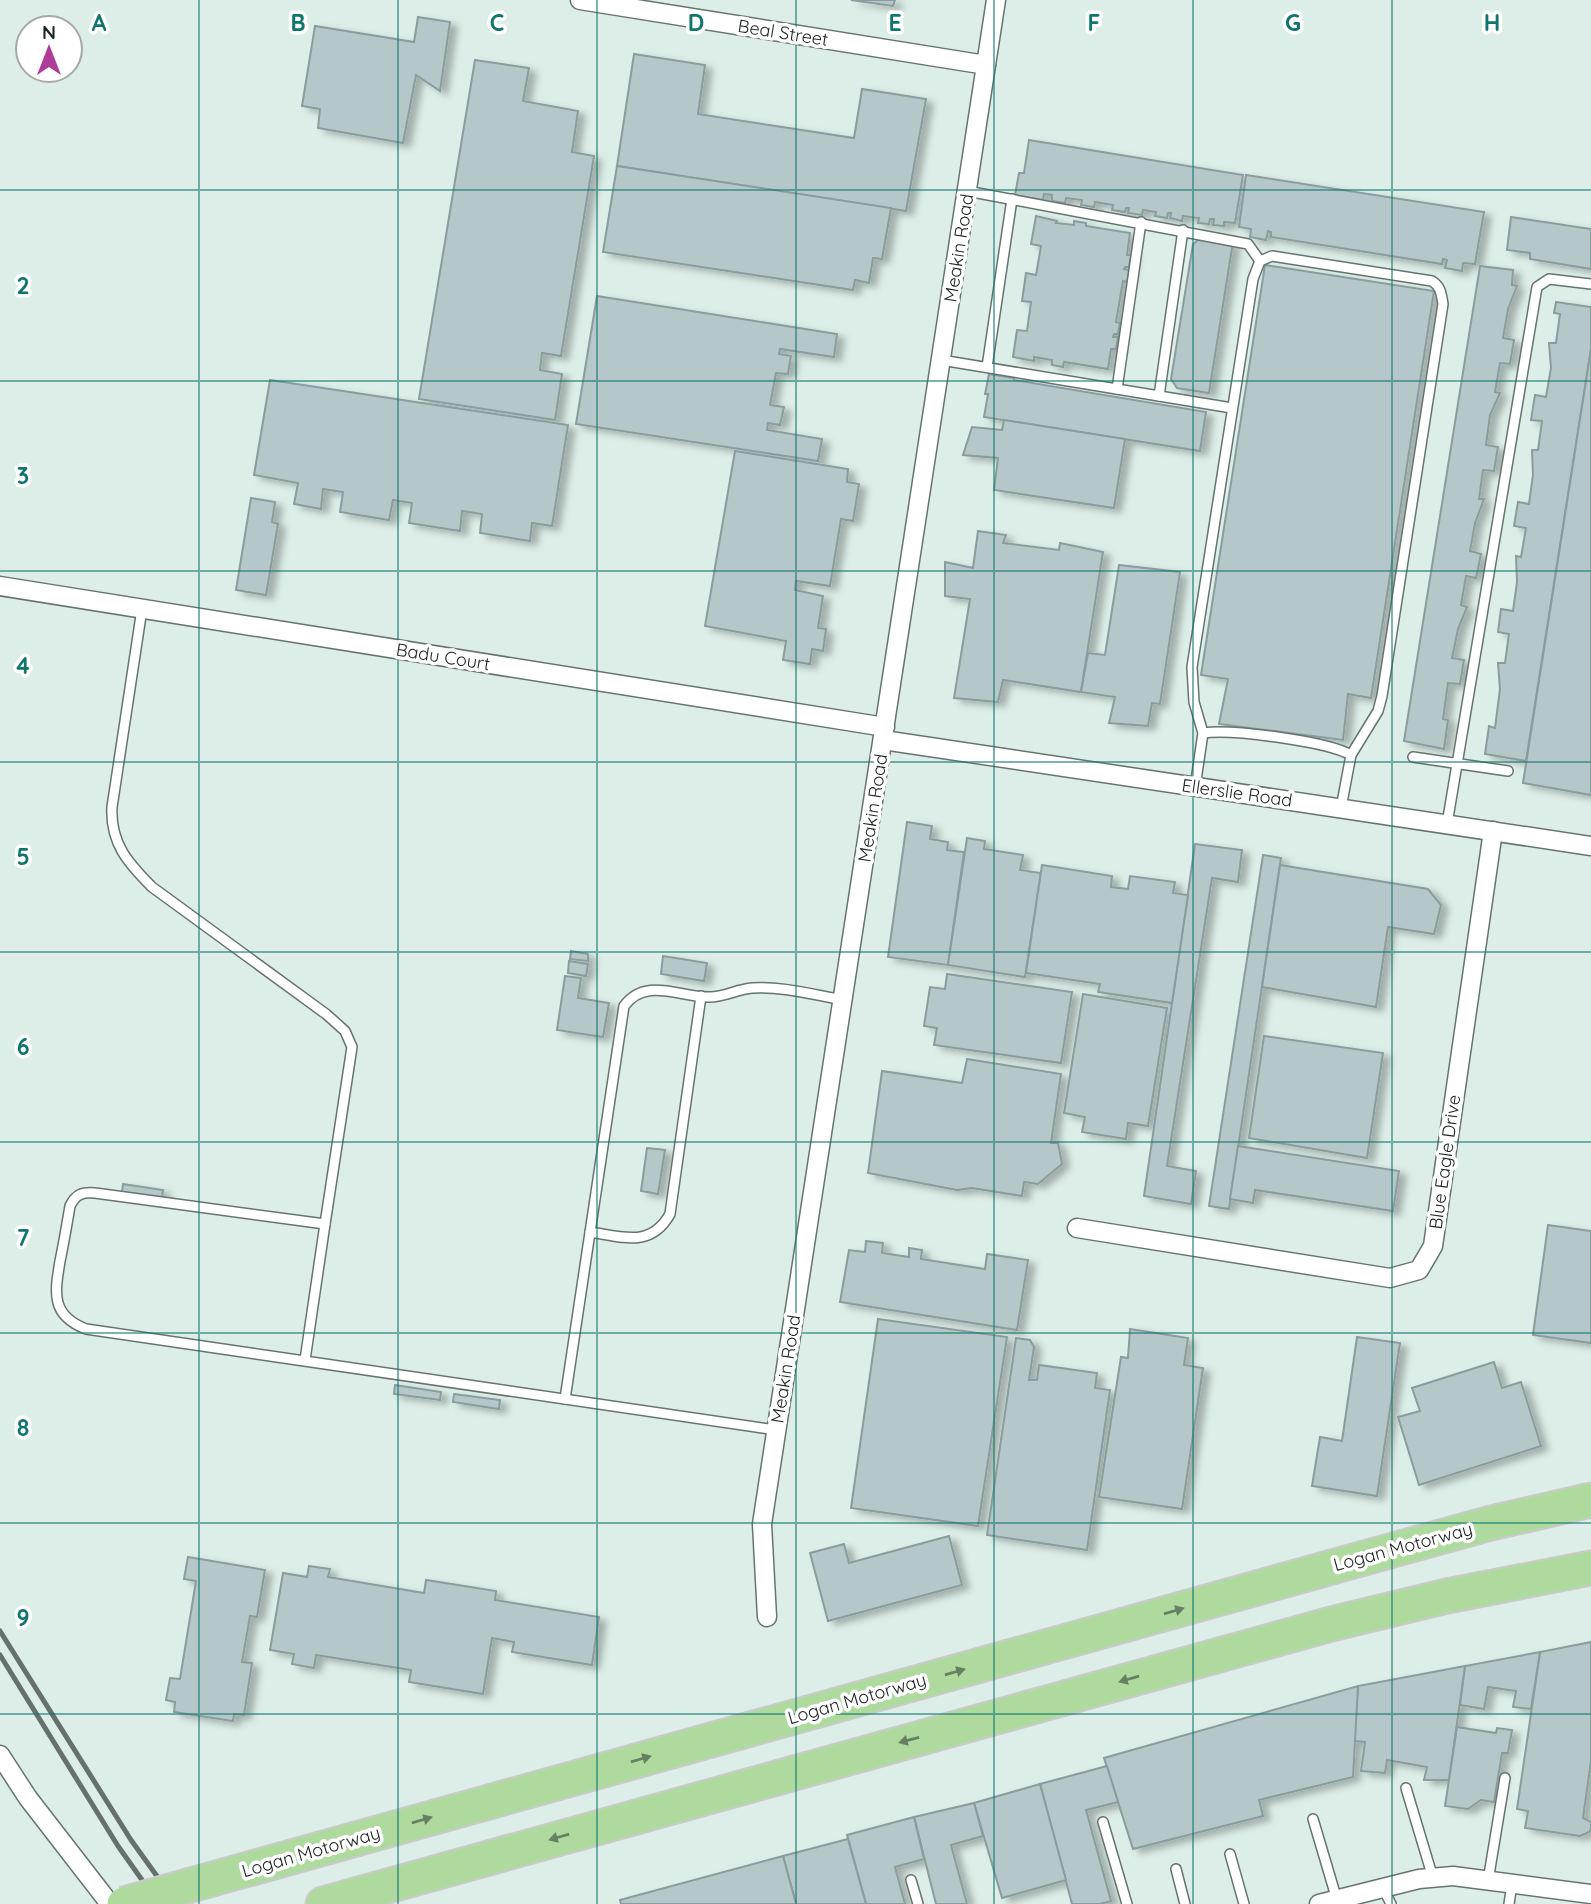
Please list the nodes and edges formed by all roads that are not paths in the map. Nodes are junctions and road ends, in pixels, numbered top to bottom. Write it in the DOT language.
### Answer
graph roads {
  1 [pos="580,0"];
  2 [pos="996,0"];
  3 [pos="986,65"];
  4 [pos="967,191"];
  5 [pos="1012,199"];
  6 [pos="1141,222"];
  7 [pos="1183,230"];
  8 [pos="1260,261"];
  9 [pos="1591,284"];
  10 [pos="942,360"];
  11 [pos="987,367"];
  12 [pos="1117,389"];
  13 [pos="1158,396"];
  14 [pos="1232,408"];
  15 [pos="0,586"];
  16 [pos="142,608"];
  17 [pos="1203,733"];
  18 [pos="884,734"];
  19 [pos="1351,755"];
  20 [pos="1413,757"];
  21 [pos="1457,764"];
  22 [pos="1508,771"];
  23 [pos="1195,787"];
  24 [pos="1341,808"];
  25 [pos="1447,824"];
  26 [pos="1493,831"];
  27 [pos="1591,846"];
  28 [pos="701,996"];
  29 [pos="844,999"];
  30 [pos="325,1224"];
  31 [pos="1077,1228"];
  32 [pos="590,1232"];
  33 [pos="305,1360"];
  34 [pos="565,1399"];
  35 [pos="776,1430"];
  36 [pos="1591,1500"];
  37 [pos="1591,1568"];
  38 [pos="1591,1592"];
  39 [pos="767,1617"];
  40 [pos="1218,1654"];
  41 [pos="0,1755"];
  42 [pos="1505,1778"];
  43 [pos="1406,1788"];
  44 [pos="1313,1819"];
  45 [pos="1103,1822"];
  46 [pos="1230,1854"];
  47 [pos="1176,1869"];
  48 [pos="1433,1878"];
  49 [pos="911,1880"];
  50 [pos="1488,1881"];
  51 [pos="1512,1884"];
  52 [pos="1591,1894"];
  53 [pos="1387,1896"];
  54 [pos="1340,1901"];
  55 [pos="110,1904"];
  56 [pos="124,1904"];
  57 [pos="323,1904"];
  58 [pos="918,1904"];
  59 [pos="1126,1904"];
  60 [pos="1185,1904"];
  61 [pos="1244,1904"];
  62 [pos="1509,1904"];
  1 -- 3 [label="street, Beal Street"];
  2 -- 3 [label="street, Meakin Road"];
  3 -- 4 [label="street, Meakin Road"];
  4 -- 5 [label="lane"];
  4 -- 10 [label="street, Meakin Road"];
  5 -- 6 [label="lane"];
  5 -- 11 [label="lane"];
  6 -- 7 [label="lane"];
  6 -- 12 [label="lane"];
  7 -- 8 [label="lane"];
  7 -- 13 [label="lane"];
  8 -- 14 [label="lane"];
  8 -- 19 [label="lane"];
  9 -- 21 [label="lane"];
  10 -- 11 [label="lane"];
  10 -- 18 [label="street, Meakin Road"];
  11 -- 12 [label="lane"];
  12 -- 13 [label="lane"];
  13 -- 14 [label="lane"];
  14 -- 17 [label="lane"];
  15 -- 16 [label="street, Badu Court"];
  16 -- 18 [label="street, Badu Court"];
  16 -- 30 [label="lane"];
  17 -- 19 [label="lane"];
  17 -- 23 [label="lane"];
  18 -- 23 [label="street, Ellerslie Road"];
  18 -- 29 [label="street, Meakin Road"];
  19 -- 24 [label="lane"];
  20 -- 21 [label="lane"];
  21 -- 22 [label="lane"];
  21 -- 25 [label="lane"];
  23 -- 24 [label="street, Ellerslie Road"];
  24 -- 25 [label="street, Ellerslie Road"];
  25 -- 26 [label="street, Ellerslie Road"];
  26 -- 27 [label="street, Ellerslie Road"];
  26 -- 31 [label="street, Blue Eagle Drive"];
  28 -- 29 [label="lane"];
  28 -- 32 [label="lane"];
  28 -- 32 [label="lane"];
  29 -- 35 [label="street, Meakin Road"];
  30 -- 33 [label="lane"];
  30 -- 33 [label="lane"];
  32 -- 34 [label="lane"];
  33 -- 34 [label="lane"];
  34 -- 35 [label="lane"];
  35 -- 39 [label="street, Meakin Road"];
  56 -- 36 [label="highway, Logan Motorway, one-way, bridge"];
  37 -- 40 [label="highway"];
  38 -- 40 [label="highway"];
  40 -- 57 [label="highway, one-way"];
  41 -- 55 [label="street"];
  42 -- 50 [label="lane"];
  43 -- 48 [label="lane"];
  44 -- 54 [label="lane"];
  45 -- 59 [label="lane"];
  46 -- 61 [label="lane"];
  47 -- 60 [label="lane"];
  48 -- 50 [label="street"];
  48 -- 53 [label="street"];
  49 -- 58 [label="lane"];
  50 -- 51 [label="street"];
  51 -- 52 [label="street"];
  51 -- 62 [label="lane"];
  53 -- 54 [label="street"];
}
